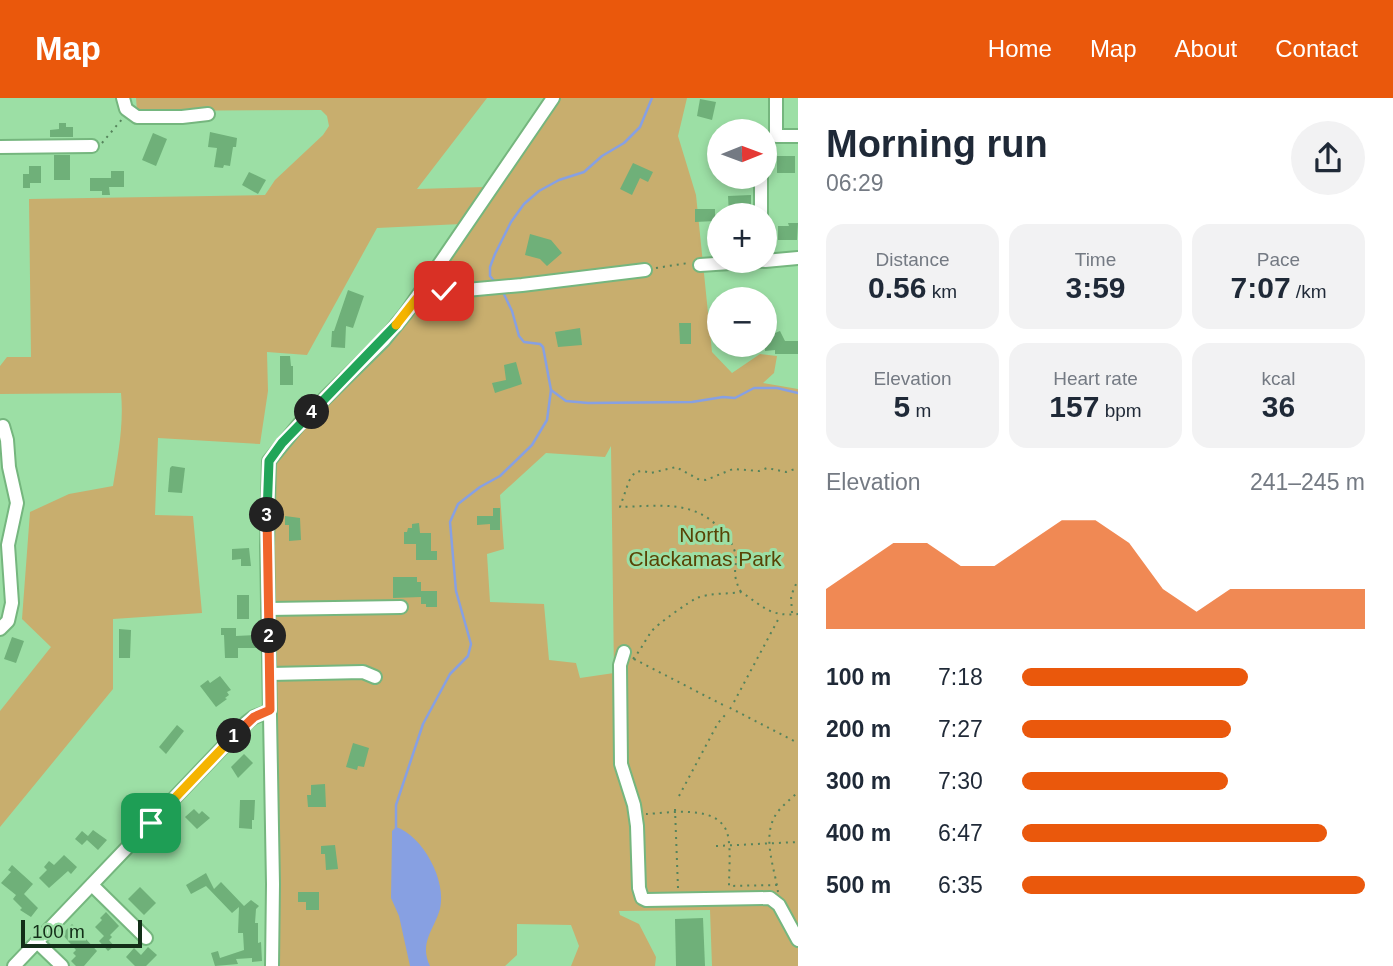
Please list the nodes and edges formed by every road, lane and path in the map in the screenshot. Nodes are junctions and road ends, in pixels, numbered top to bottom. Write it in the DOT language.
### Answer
graph roads {
  1 [pos="124,98"];
  2 [pos="553,98"];
  3 [pos="776,98"];
  4 [pos="130,114"];
  5 [pos="208,114"];
  6 [pos="798,136"];
  7 [pos="92,146"];
  8 [pos="0,147"];
  9 [pos="798,258"];
  10 [pos="777,260"];
  11 [pos="700,265"];
  12 [pos="707,265"];
  13 [pos="645,270"];
  14 [pos="425,288"];
  15 [pos="3,426"];
  16 [pos="798,468"];
  17 [pos="796,584"];
  18 [pos="741,592"];
  19 [pos="401,607"];
  20 [pos="268,609"];
  21 [pos="798,614"];
  22 [pos="780,615"];
  23 [pos="792,615"];
  24 [pos="4,625"];
  25 [pos="624,652"];
  26 [pos="270,674"];
  27 [pos="375,677"];
  28 [pos="725,706"];
  29 [pos="270,710"];
  30 [pos="725,715"];
  31 [pos="798,743"];
  32 [pos="798,792"];
  33 [pos="679,796"];
  34 [pos="675,810"];
  35 [pos="637,821"];
  36 [pos="798,842"];
  37 [pos="770,844"];
  38 [pos="716,846"];
  39 [pos="730,846"];
  40 [pos="777,884"];
  41 [pos="92,885"];
  42 [pos="678,899"];
  43 [pos="779,905"];
  44 [pos="146,937"];
  45 [pos="798,940"];
  46 [pos="37,942"];
  47 [pos="15,966"];
  48 [pos="62,966"];
  49 [pos="272,966"];
  1 -- 4 [label="street"];
  2 -- 14 [label="street"];
  3 -- 6 [label="street"];
  4 -- 5 [label="street"];
  4 -- 7 [label="path"];
  7 -- 8 [label="street"];
  9 -- 10 [label="street"];
  11 -- 12 [label="street"];
  11 -- 13 [label="path"];
  13 -- 14 [label="street"];
  14 -- 20 [label="street"];
  15 -- 24 [label="street"];
  16 -- 18 [label="path"];
  17 -- 23 [label="path"];
  18 -- 22 [label="path"];
  18 -- 28 [label="path"];
  19 -- 20 [label="street"];
  20 -- 26 [label="street"];
  21 -- 23 [label="path"];
  22 -- 23 [label="path"];
  22 -- 31 [label="path"];
  25 -- 35 [label="street"];
  26 -- 27 [label="street"];
  26 -- 29 [label="street"];
  29 -- 41 [label="street"];
  29 -- 49 [label="street"];
  30 -- 33 [label="path"];
  32 -- 37 [label="path"];
  34 -- 35 [label="path"];
  34 -- 39 [label="path"];
  34 -- 42 [label="path"];
  35 -- 42 [label="street"];
  36 -- 37 [label="path"];
  37 -- 39 [label="path"];
  37 -- 40 [label="path"];
  38 -- 39 [label="path"];
  39 -- 40 [label="path"];
  40 -- 43 [label="path"];
  41 -- 44 [label="street"];
  41 -- 46 [label="street"];
  42 -- 43 [label="street"];
  43 -- 45 [label="street"];
  46 -- 47 [label="street"];
  46 -- 48 [label="street"];
}
